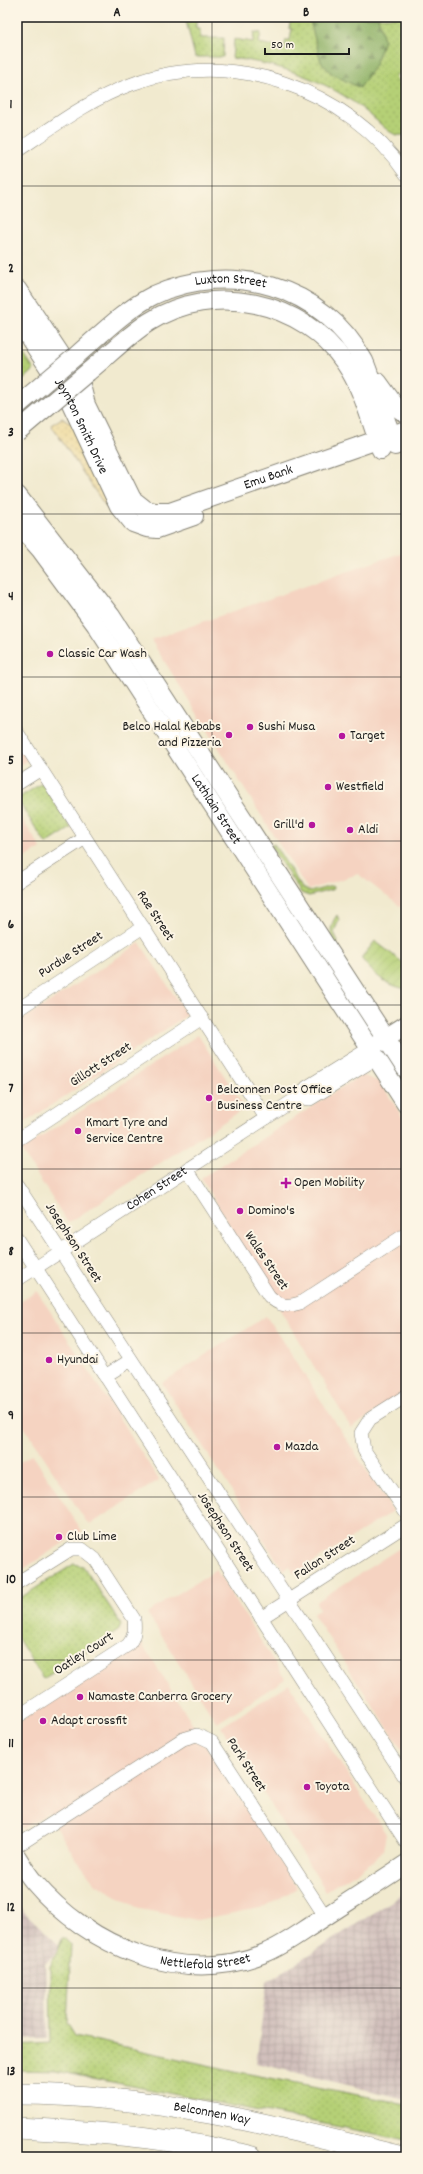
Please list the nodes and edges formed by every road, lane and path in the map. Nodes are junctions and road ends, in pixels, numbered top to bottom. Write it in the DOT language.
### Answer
graph roads {
  1 [pos="17,151"];
  2 [pos="402,160"];
  3 [pos="406,174"];
  4 [pos="17,289"];
  5 [pos="17,319"];
  6 [pos="364,361"];
  7 [pos="17,406"];
  8 [pos="406,414"];
  9 [pos="17,432"];
  10 [pos="393,441"];
  11 [pos="17,495"];
  12 [pos="132,499"];
  13 [pos="17,522"];
  14 [pos="147,528"];
  15 [pos="17,530"];
  16 [pos="40,549"];
  17 [pos="17,732"];
  18 [pos="41,769"];
  19 [pos="17,784"];
  20 [pos="86,838"];
  21 [pos="17,882"];
  22 [pos="143,927"];
  23 [pos="17,1010"];
  24 [pos="202,1018"];
  25 [pos="406,1025"];
  26 [pos="395,1042"];
  27 [pos="373,1053"];
  28 [pos="406,1068"];
  29 [pos="406,1104"];
  30 [pos="266,1118"];
  31 [pos="17,1140"];
  32 [pos="187,1169"];
  33 [pos="17,1184"];
  34 [pos="406,1234"];
  35 [pos="17,1239"];
  36 [pos="60,1252"];
  37 [pos="35,1268"];
  38 [pos="17,1280"];
  39 [pos="131,1360"];
  40 [pos="105,1376"];
  41 [pos="406,1396"];
  42 [pos="406,1512"];
  43 [pos="406,1525"];
  44 [pos="17,1583"];
  45 [pos="289,1601"];
  46 [pos="261,1618"];
  47 [pos="17,1717"];
  48 [pos="406,1779"];
  49 [pos="406,1842"];
  50 [pos="17,1846"];
  51 [pos="17,1856"];
  52 [pos="406,1864"];
  53 [pos="325,1916"];
  54 [pos="17,2094"];
  55 [pos="17,2128"];
  56 [pos="252,2157"];
  57 [pos="402,2157"];
  1 -- 2 [label="street"];
  2 -- 3 [label="street"];
  4 -- 12 [label="main road, Joynton Smith Drive"];
  5 -- 14 [label="main road, Joynton Smith Drive"];
  6 -- 7 [label="main road, Luxton Street, bridge"];
  6 -- 8 [label="main road"];
  6 -- 10 [label="main road, Luxton Street"];
  9 -- 10 [label="main road, Luxton Street, bridge"];
  10 -- 12 [label="main road, Emu Bank"];
  10 -- 14 [label="main road, Emu Bank"];
  11 -- 26 [label="main road, Lathlain Street"];
  13 -- 16 [label="main road, Lathlain Street"];
  15 -- 16 [label="main road"];
  16 -- 27 [label="main road, Lathlain Street"];
  17 -- 18 [label="street, Rae Street"];
  18 -- 19 [label="street"];
  18 -- 20 [label="street, Rae Street"];
  20 -- 21 [label="street"];
  20 -- 22 [label="street, Rae Street"];
  22 -- 23 [label="street, Purdue Street"];
  22 -- 24 [label="street, Rae Street"];
  24 -- 30 [label="street, Rae Street"];
  24 -- 31 [label="street, Gillott Street"];
  25 -- 26 [label="main road, Cohen Street"];
  26 -- 27 [label="main road, Cohen Street"];
  26 -- 28 [label="main road, Lathlain Street"];
  27 -- 29 [label="main road, Lathlain Street"];
  27 -- 30 [label="street, Cohen Street"];
  30 -- 32 [label="street, Cohen Street"];
  32 -- 34 [label="street, Wales Street"];
  32 -- 36 [label="street, Cohen Street"];
  33 -- 36 [label="street, Josephson Street"];
  35 -- 37 [label="street, Josephson Street"];
  36 -- 37 [label="street, Cohen Street"];
  36 -- 39 [label="street, Josephson Street"];
  37 -- 38 [label="street, Cohen Street"];
  37 -- 40 [label="street, Josephson Street"];
  39 -- 40 [label="street"];
  39 -- 45 [label="street, Josephson Street"];
  40 -- 46 [label="street, Josephson Street"];
  41 -- 42 [label="street"];
  43 -- 45 [label="street, Fallon Street"];
  44 -- 47 [label="street, Oatley Court"];
  45 -- 46 [label="street, Fallon Street"];
  45 -- 48 [label="street, Josephson Street"];
  46 -- 49 [label="street, Josephson Street"];
  50 -- 53 [label="street, Park Street"];
  51 -- 53 [label="main road, Nettlefold Street"];
  52 -- 53 [label="main road, Nettlefold Street"];
  54 -- 57 [label="main road, Belconnen Way"];
  55 -- 56 [label="main road"];
}
